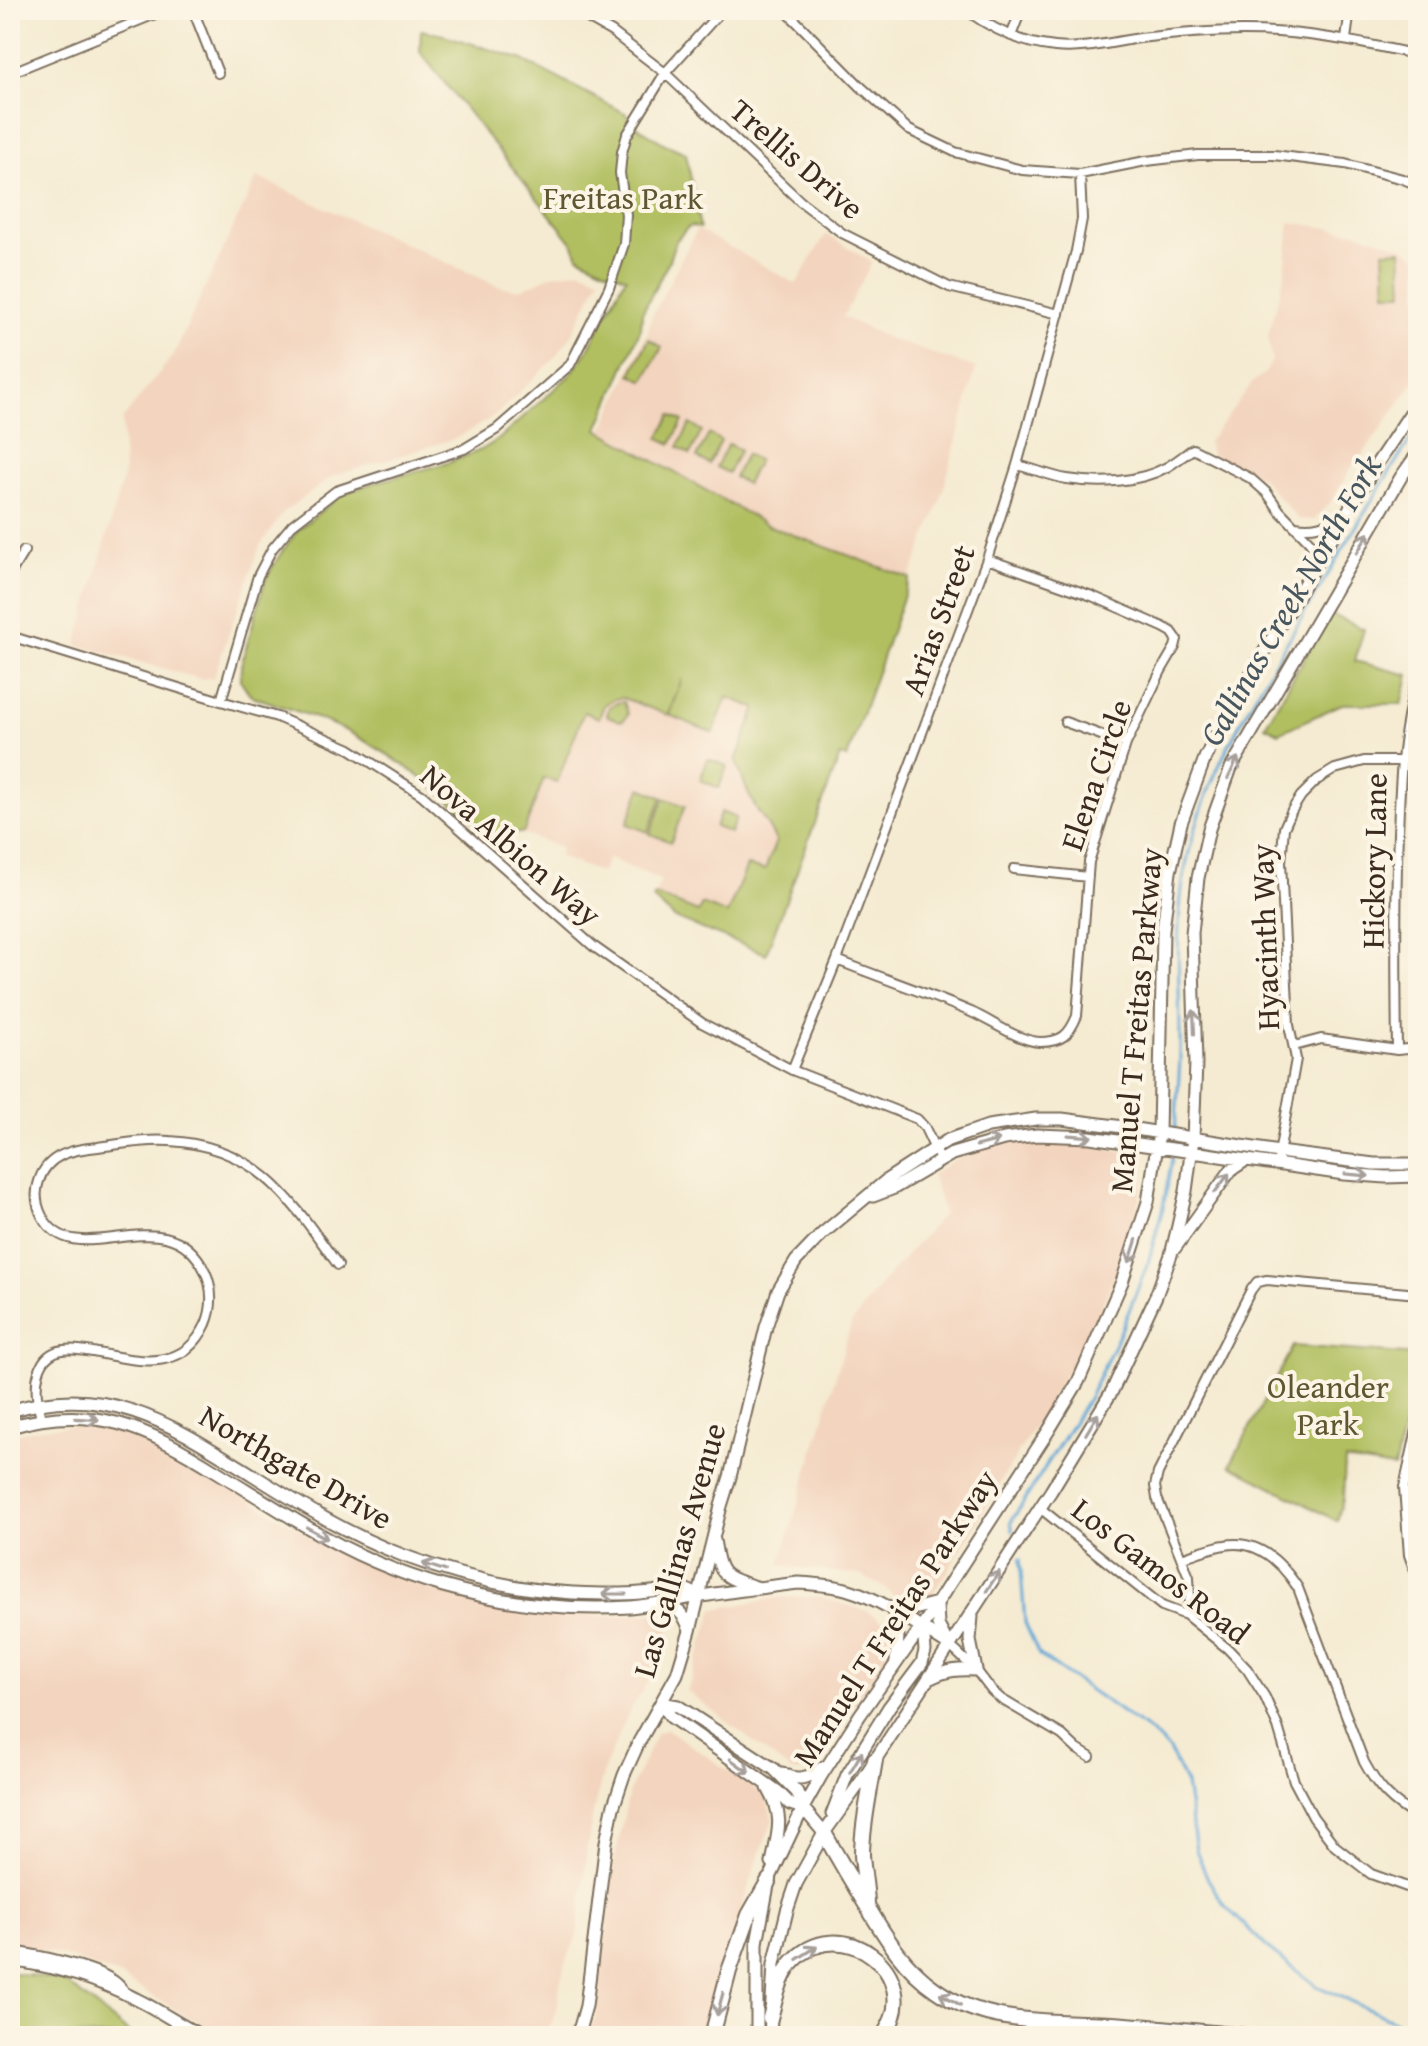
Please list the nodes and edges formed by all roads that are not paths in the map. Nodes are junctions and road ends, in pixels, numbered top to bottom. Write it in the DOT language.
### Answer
graph roads {
  1 [pos="165,10"];
  2 [pos="193,10"];
  3 [pos="574,10"];
  4 [pos="722,10"];
  5 [pos="785,10"];
  6 [pos="966,10"];
  7 [pos="1021,10"];
  8 [pos="1350,10"];
  9 [pos="1011,36"];
  10 [pos="1346,39"];
  11 [pos="1418,55"];
  12 [pos="10,73"];
  13 [pos="218,73"];
  14 [pos="665,73"];
  15 [pos="1080,174"];
  16 [pos="1418,185"];
  17 [pos="1059,314"];
  18 [pos="1418,402"];
  19 [pos="1418,453"];
  20 [pos="1017,465"];
  21 [pos="1346,514"];
  22 [pos="1295,526"];
  23 [pos="24,551"];
  24 [pos="987,559"];
  25 [pos="1317,562"];
  26 [pos="10,578"];
  27 [pos="10,636"];
  28 [pos="1418,675"];
  29 [pos="221,701"];
  30 [pos="1065,722"];
  31 [pos="1126,744"];
  32 [pos="1400,761"];
  33 [pos="1014,869"];
  34 [pos="1088,877"];
  35 [pos="837,960"];
  36 [pos="1294,1046"];
  37 [pos="1418,1048"];
  38 [pos="1397,1050"];
  39 [pos="792,1070"];
  40 [pos="1036,1119"];
  41 [pos="1037,1135"];
  42 [pos="1176,1136"];
  43 [pos="1168,1149"];
  44 [pos="1191,1153"];
  45 [pos="937,1155"];
  46 [pos="1278,1159"];
  47 [pos="1246,1160"];
  48 [pos="1418,1164"];
  49 [pos="1418,1176"];
  50 [pos="1171,1255"];
  51 [pos="338,1265"];
  52 [pos="1418,1294"];
  53 [pos="38,1405"];
  54 [pos="10,1411"];
  55 [pos="41,1420"];
  56 [pos="1418,1425"];
  57 [pos="10,1427"];
  58 [pos="1040,1508"];
  59 [pos="713,1536"];
  60 [pos="1182,1558"];
  61 [pos="1418,1580"];
  62 [pos="510,1586"];
  63 [pos="761,1588"];
  64 [pos="699,1596"];
  65 [pos="505,1601"];
  66 [pos="662,1603"];
  67 [pos="937,1603"];
  68 [pos="893,1609"];
  69 [pos="973,1611"];
  70 [pos="1186,1615"];
  71 [pos="921,1628"];
  72 [pos="690,1631"];
  73 [pos="950,1646"];
  74 [pos="896,1663"];
  75 [pos="976,1670"];
  76 [pos="927,1681"];
  77 [pos="661,1703"];
  78 [pos="1090,1757"];
  79 [pos="875,1760"];
  80 [pos="830,1761"];
  81 [pos="774,1769"];
  82 [pos="765,1784"];
  83 [pos="803,1808"];
  84 [pos="1418,1817"];
  85 [pos="824,1833"];
  86 [pos="769,1880"];
  87 [pos="1418,1891"];
  88 [pos="867,1907"];
  89 [pos="10,1952"];
  90 [pos="10,1960"];
  91 [pos="125,1993"];
  92 [pos="770,2018"];
  93 [pos="202,2036"];
  94 [pos="575,2036"];
  95 [pos="712,2036"];
  96 [pos="757,2036"];
  97 [pos="770,2036"];
  98 [pos="883,2036"];
  99 [pos="1245,2036"];
  1 -- 12 [label="street"];
  2 -- 13 [label="street"];
  3 -- 14 [label="street, Trellis Drive"];
  4 -- 14 [label="street"];
  5 -- 15 [label="street"];
  6 -- 9 [label="street"];
  7 -- 9 [label="street"];
  8 -- 10 [label="street"];
  9 -- 10 [label="street"];
  10 -- 11 [label="street"];
  14 -- 17 [label="street, Trellis Drive"];
  14 -- 29 [label="street"];
  15 -- 16 [label="street"];
  15 -- 17 [label="street, Arias Street"];
  17 -- 20 [label="street, Arias Street"];
  18 -- 21 [label="main road, Manuel T Freitas Parkway"];
  42 -- 19 [label="main road, Manuel T Freitas Parkway, one-way"];
  20 -- 22 [label="street"];
  20 -- 24 [label="street, Arias Street"];
  21 -- 22 [label="street"];
  21 -- 25 [label="main road, Manuel T Freitas Parkway"];
  22 -- 25 [label="street"];
  23 -- 26 [label="street"];
  24 -- 31 [label="street, Elena Circle"];
  24 -- 35 [label="street, Arias Street"];
  25 -- 42 [label="main road, Manuel T Freitas Parkway"];
  27 -- 29 [label="street, Nova Albion Way"];
  28 -- 32 [label="street, Hickory Lane"];
  29 -- 39 [label="street, Nova Albion Way"];
  30 -- 31 [label="street"];
  31 -- 34 [label="street, Elena Circle"];
  32 -- 36 [label="street, Hyacinth Way"];
  32 -- 38 [label="street, Hickory Lane"];
  33 -- 34 [label="street"];
  34 -- 35 [label="street, Elena Circle"];
  35 -- 39 [label="street, Arias Street"];
  36 -- 38 [label="street"];
  36 -- 46 [label="street, Hyacinth Way"];
  37 -- 38 [label="street"];
  39 -- 45 [label="street, Nova Albion Way"];
  40 -- 41 [label="main road"];
  40 -- 42 [label="main road, Las Gallinas Avenue"];
  40 -- 45 [label="main road, Las Gallinas Avenue"];
  41 -- 43 [label="main road, Las Gallinas Avenue, one-way"];
  45 -- 41 [label="main road, Las Gallinas Avenue, one-way"];
  42 -- 43 [label="main road, Manuel T Freitas Parkway"];
  42 -- 44 [label="main road, Manuel T Freitas Parkway"];
  42 -- 46 [label="main road, Las Gallinas Avenue"];
  43 -- 44 [label="main road, Las Gallinas Avenue"];
  43 -- 67 [label="main road, Manuel T Freitas Parkway, one-way"];
  44 -- 47 [label="main road, Las Gallinas Avenue"];
  44 -- 50 [label="main road, Manuel T Freitas Parkway"];
  45 -- 59 [label="main road, Las Gallinas Avenue"];
  46 -- 47 [label="main road, Las Gallinas Avenue"];
  46 -- 48 [label="main road, Las Gallinas Avenue"];
  46 -- 49 [label="main road, Las Gallinas Avenue, one-way"];
  50 -- 47 [label="main road, one-way"];
  58 -- 50 [label="main road, Manuel T Freitas Parkway, one-way"];
  51 -- 53 [label="street"];
  52 -- 60 [label="street"];
  53 -- 54 [label="main road, Northgate Drive"];
  53 -- 55 [label="street"];
  62 -- 53 [label="main road, Northgate Drive, one-way"];
  55 -- 57 [label="main road, Northgate Drive"];
  55 -- 65 [label="main road, Northgate Drive, one-way"];
  56 -- 61 [label="street"];
  69 -- 58 [label="main road, Manuel T Freitas Parkway, one-way"];
  58 -- 70 [label="street, Los Gamos Road"];
  59 -- 63 [label="main road"];
  59 -- 64 [label="main road, Las Gallinas Avenue"];
  60 -- 70 [label="street"];
  60 -- 84 [label="street"];
  64 -- 62 [label="main road, Northgate Drive, one-way"];
  62 -- 65 [label="main road"];
  63 -- 64 [label="main road, Northgate Drive"];
  63 -- 68 [label="main road, Northgate Drive"];
  64 -- 66 [label="main road, Northgate Drive"];
  64 -- 72 [label="main road, Las Gallinas Avenue"];
  65 -- 66 [label="main road, Northgate Drive"];
  66 -- 72 [label="main road"];
  67 -- 68 [label="main road"];
  67 -- 71 [label="main road, Manuel T Freitas Parkway"];
  67 -- 73 [label="main road"];
  68 -- 71 [label="main road, Northgate Drive"];
  68 -- 74 [label="main road"];
  69 -- 73 [label="main road, Manuel T Freitas Parkway"];
  69 -- 75 [label="main road"];
  70 -- 87 [label="street, Los Gamos Road"];
  71 -- 73 [label="main road, Northgate Drive"];
  71 -- 74 [label="main road, Manuel T Freitas Parkway"];
  85 -- 71 [label="main road, one-way"];
  72 -- 77 [label="main road, Las Gallinas Avenue"];
  73 -- 75 [label="street, Northgate Drive"];
  73 -- 76 [label="main road, Manuel T Freitas Parkway"];
  74 -- 80 [label="main road, Manuel T Freitas Parkway"];
  75 -- 76 [label="main road"];
  75 -- 78 [label="street, Northgate Drive"];
  76 -- 79 [label="main road, Manuel T Freitas Parkway"];
  77 -- 81 [label="main road"];
  77 -- 82 [label="main road, one-way"];
  77 -- 94 [label="main road, Las Gallinas Avenue"];
  79 -- 85 [label="main road, Manuel T Freitas Parkway"];
  79 -- 88 [label="highway"];
  80 -- 81 [label="main road"];
  80 -- 83 [label="main road, Manuel T Freitas Parkway"];
  81 -- 83 [label="main road"];
  82 -- 83 [label="main road"];
  82 -- 86 [label="main road"];
  83 -- 85 [label="main road"];
  83 -- 86 [label="main road, Manuel T Freitas Parkway"];
  85 -- 88 [label="highway"];
  85 -- 92 [label="main road, Manuel T Freitas Parkway"];
  86 -- 95 [label="highway, one-way"];
  86 -- 96 [label="main road, Manuel T Freitas Parkway"];
  99 -- 88 [label="highway, one-way"];
  89 -- 91 [label="main road"];
  90 -- 91 [label="main road"];
  91 -- 93 [label="main road"];
  92 -- 97 [label="main road, Manuel T Freitas Parkway"];
  92 -- 98 [label="highway, one-way"];
}
